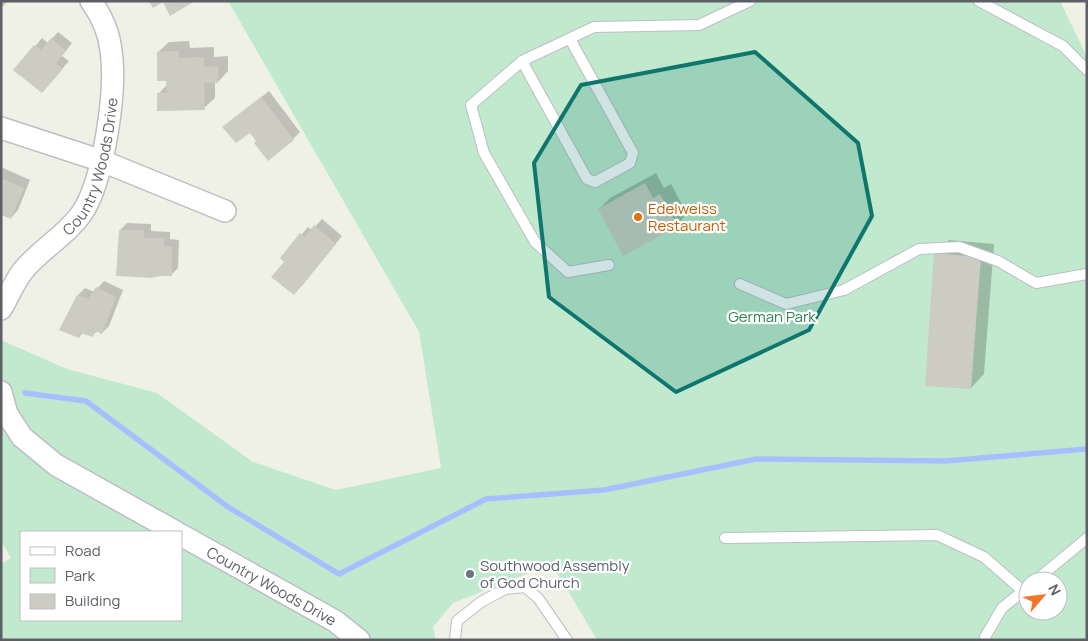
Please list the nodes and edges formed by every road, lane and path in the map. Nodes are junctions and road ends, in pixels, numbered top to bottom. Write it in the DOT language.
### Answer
graph roads {
  1 [pos="91,1"];
  2 [pos="750,1"];
  3 [pos="979,1"];
  4 [pos="570,38"];
  5 [pos="522,61"];
  6 [pos="1087,70"];
  7 [pos="1,128"];
  8 [pos="102,162"];
  9 [pos="225,211"];
  10 [pos="609,265"];
  11 [pos="1087,274"];
  12 [pos="740,284"];
  13 [pos="1,308"];
  14 [pos="1,392"];
  15 [pos="174,531"];
  16 [pos="182,536"];
  17 [pos="725,538"];
  18 [pos="1087,538"];
  19 [pos="1047,571"];
  20 [pos="1018,583"];
  21 [pos="1018,595"];
  22 [pos="359,640"];
  23 [pos="454,640"];
  24 [pos="567,640"];
  25 [pos="986,640"];
  1 -- 8 [label="street, Country Woods Drive"];
  2 -- 4 [label="lane"];
  3 -- 6 [label="lane"];
  4 -- 5 [label="lane"];
  4 -- 5 [label="lane"];
  5 -- 10 [label="lane"];
  7 -- 8 [label="street"];
  8 -- 9 [label="street"];
  8 -- 13 [label="street, Country Woods Drive"];
  11 -- 12 [label="lane"];
  14 -- 15 [label="street"];
  16 -- 22 [label="street, Country Woods Drive"];
  17 -- 20 [label="lane"];
  18 -- 19 [label="lane"];
  21 -- 25 [label="lane"];
  23 -- 24 [label="lane"];
}
